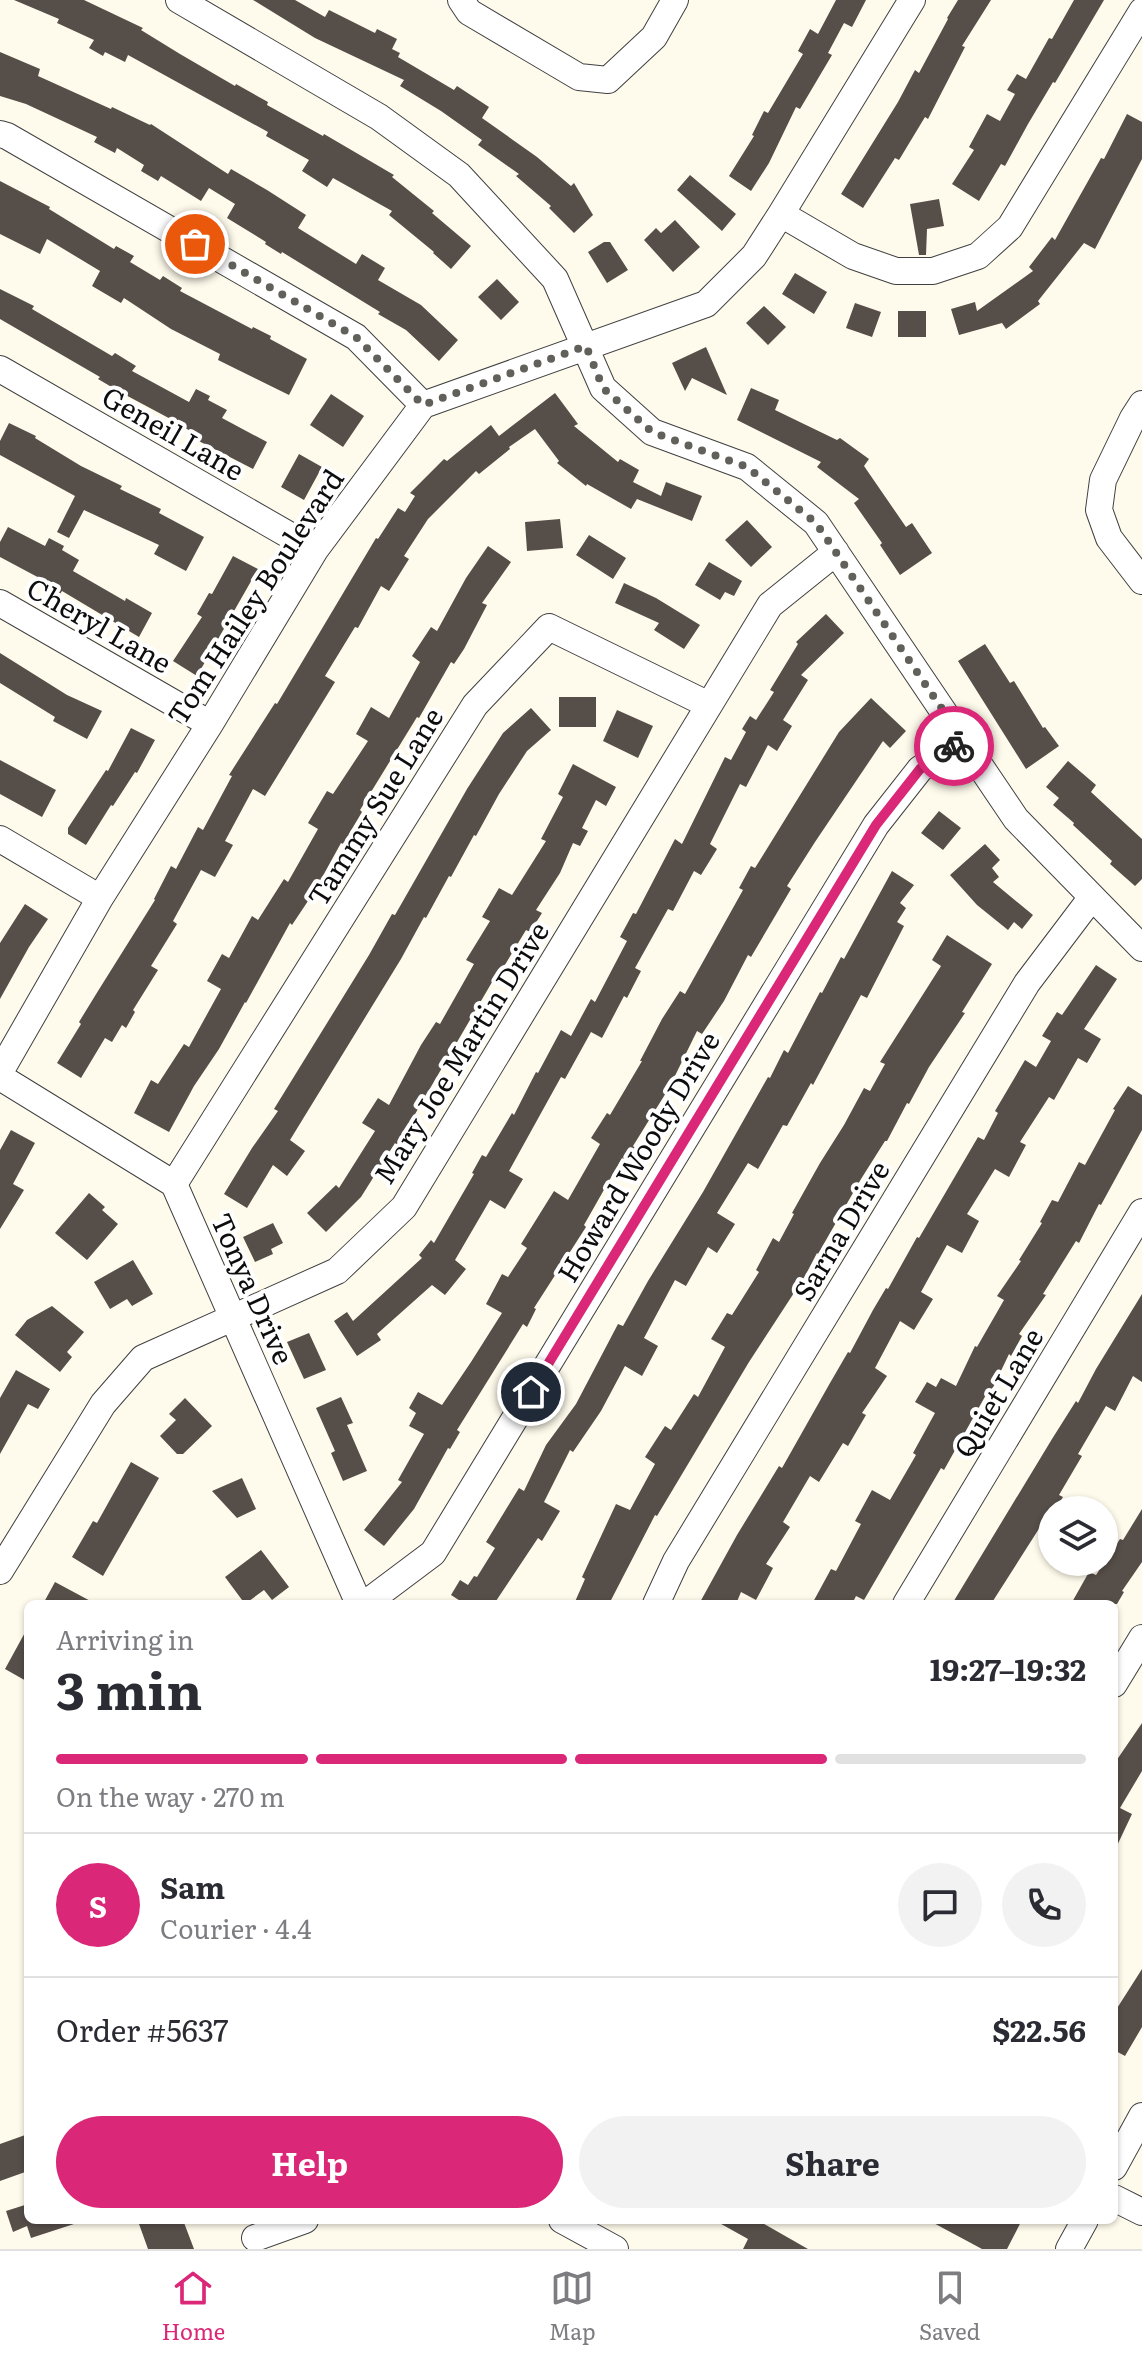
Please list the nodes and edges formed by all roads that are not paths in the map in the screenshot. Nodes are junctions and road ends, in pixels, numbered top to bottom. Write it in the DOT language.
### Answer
graph roads {
  1 [pos="179,0"];
  2 [pos="461,0"];
  3 [pos="675,0"];
  4 [pos="912,0"];
  5 [pos="1142,11"];
  6 [pos="0,134"];
  7 [pos="781,214"];
  8 [pos="586,346"];
  9 [pos="0,369"];
  10 [pos="1142,404"];
  11 [pos="423,405"];
  12 [pos="315,550"];
  13 [pos="836,552"];
  14 [pos="1142,581"];
  15 [pos="0,603"];
  16 [pos="709,705"];
  17 [pos="210,724"];
  18 [pos="963,740"];
  19 [pos="0,839"];
  20 [pos="1092,897"];
  21 [pos="100,898"];
  22 [pos="1142,948"];
  23 [pos="0,1074"];
  24 [pos="174,1184"];
  25 [pos="1142,1212"];
  26 [pos="231,1317"];
  27 [pos="0,1571"];
  28 [pos="357,1600"];
  29 [pos="370,1600"];
  30 [pos="658,1600"];
  31 [pos="908,1600"];
  32 [pos="1142,1638"];
  33 [pos="1118,1677"];
  34 [pos="1142,2116"];
  35 [pos="1118,2160"];
  36 [pos="1118,2200"];
  37 [pos="1142,2212"];
  38 [pos="292,2224"];
  39 [pos="569,2224"];
  40 [pos="1083,2224"];
  41 [pos="254,2236"];
  42 [pos="615,2249"];
  43 [pos="1069,2249"];
  1 -- 8 [label="street"];
  2 -- 3 [label="street"];
  4 -- 7 [label="street"];
  5 -- 7 [label="street"];
  6 -- 11 [label="street"];
  7 -- 8 [label="street"];
  8 -- 11 [label="street"];
  8 -- 13 [label="street"];
  9 -- 12 [label="street, Geneil Lane"];
  10 -- 14 [label="street"];
  11 -- 12 [label="street, Tom Hailey Boulevard"];
  12 -- 17 [label="street, Tom Hailey Boulevard"];
  13 -- 16 [label="street, Mary Joe Martin Drive"];
  13 -- 18 [label="street"];
  15 -- 17 [label="street, Cheryl Lane"];
  16 -- 24 [label="street, Tammy Sue Lane"];
  16 -- 26 [label="street, Mary Joe Martin Drive"];
  17 -- 21 [label="street, Tom Hailey Boulevard"];
  18 -- 20 [label="street"];
  18 -- 29 [label="street, Howard Woody Drive"];
  19 -- 21 [label="street"];
  20 -- 22 [label="street"];
  20 -- 30 [label="street, Sarna Drive"];
  21 -- 23 [label="street, Tom Hailey Boulevard"];
  23 -- 24 [label="street"];
  24 -- 26 [label="street, Tonya Drive"];
  25 -- 31 [label="street, Quiet Lane"];
  26 -- 27 [label="street, Mary Joe Martin Drive"];
  26 -- 28 [label="street, Tonya Drive"];
  32 -- 33 [label="street"];
  34 -- 35 [label="street"];
  36 -- 37 [label="street"];
  38 -- 41 [label="street"];
  39 -- 42 [label="street"];
  40 -- 43 [label="street"];
}
